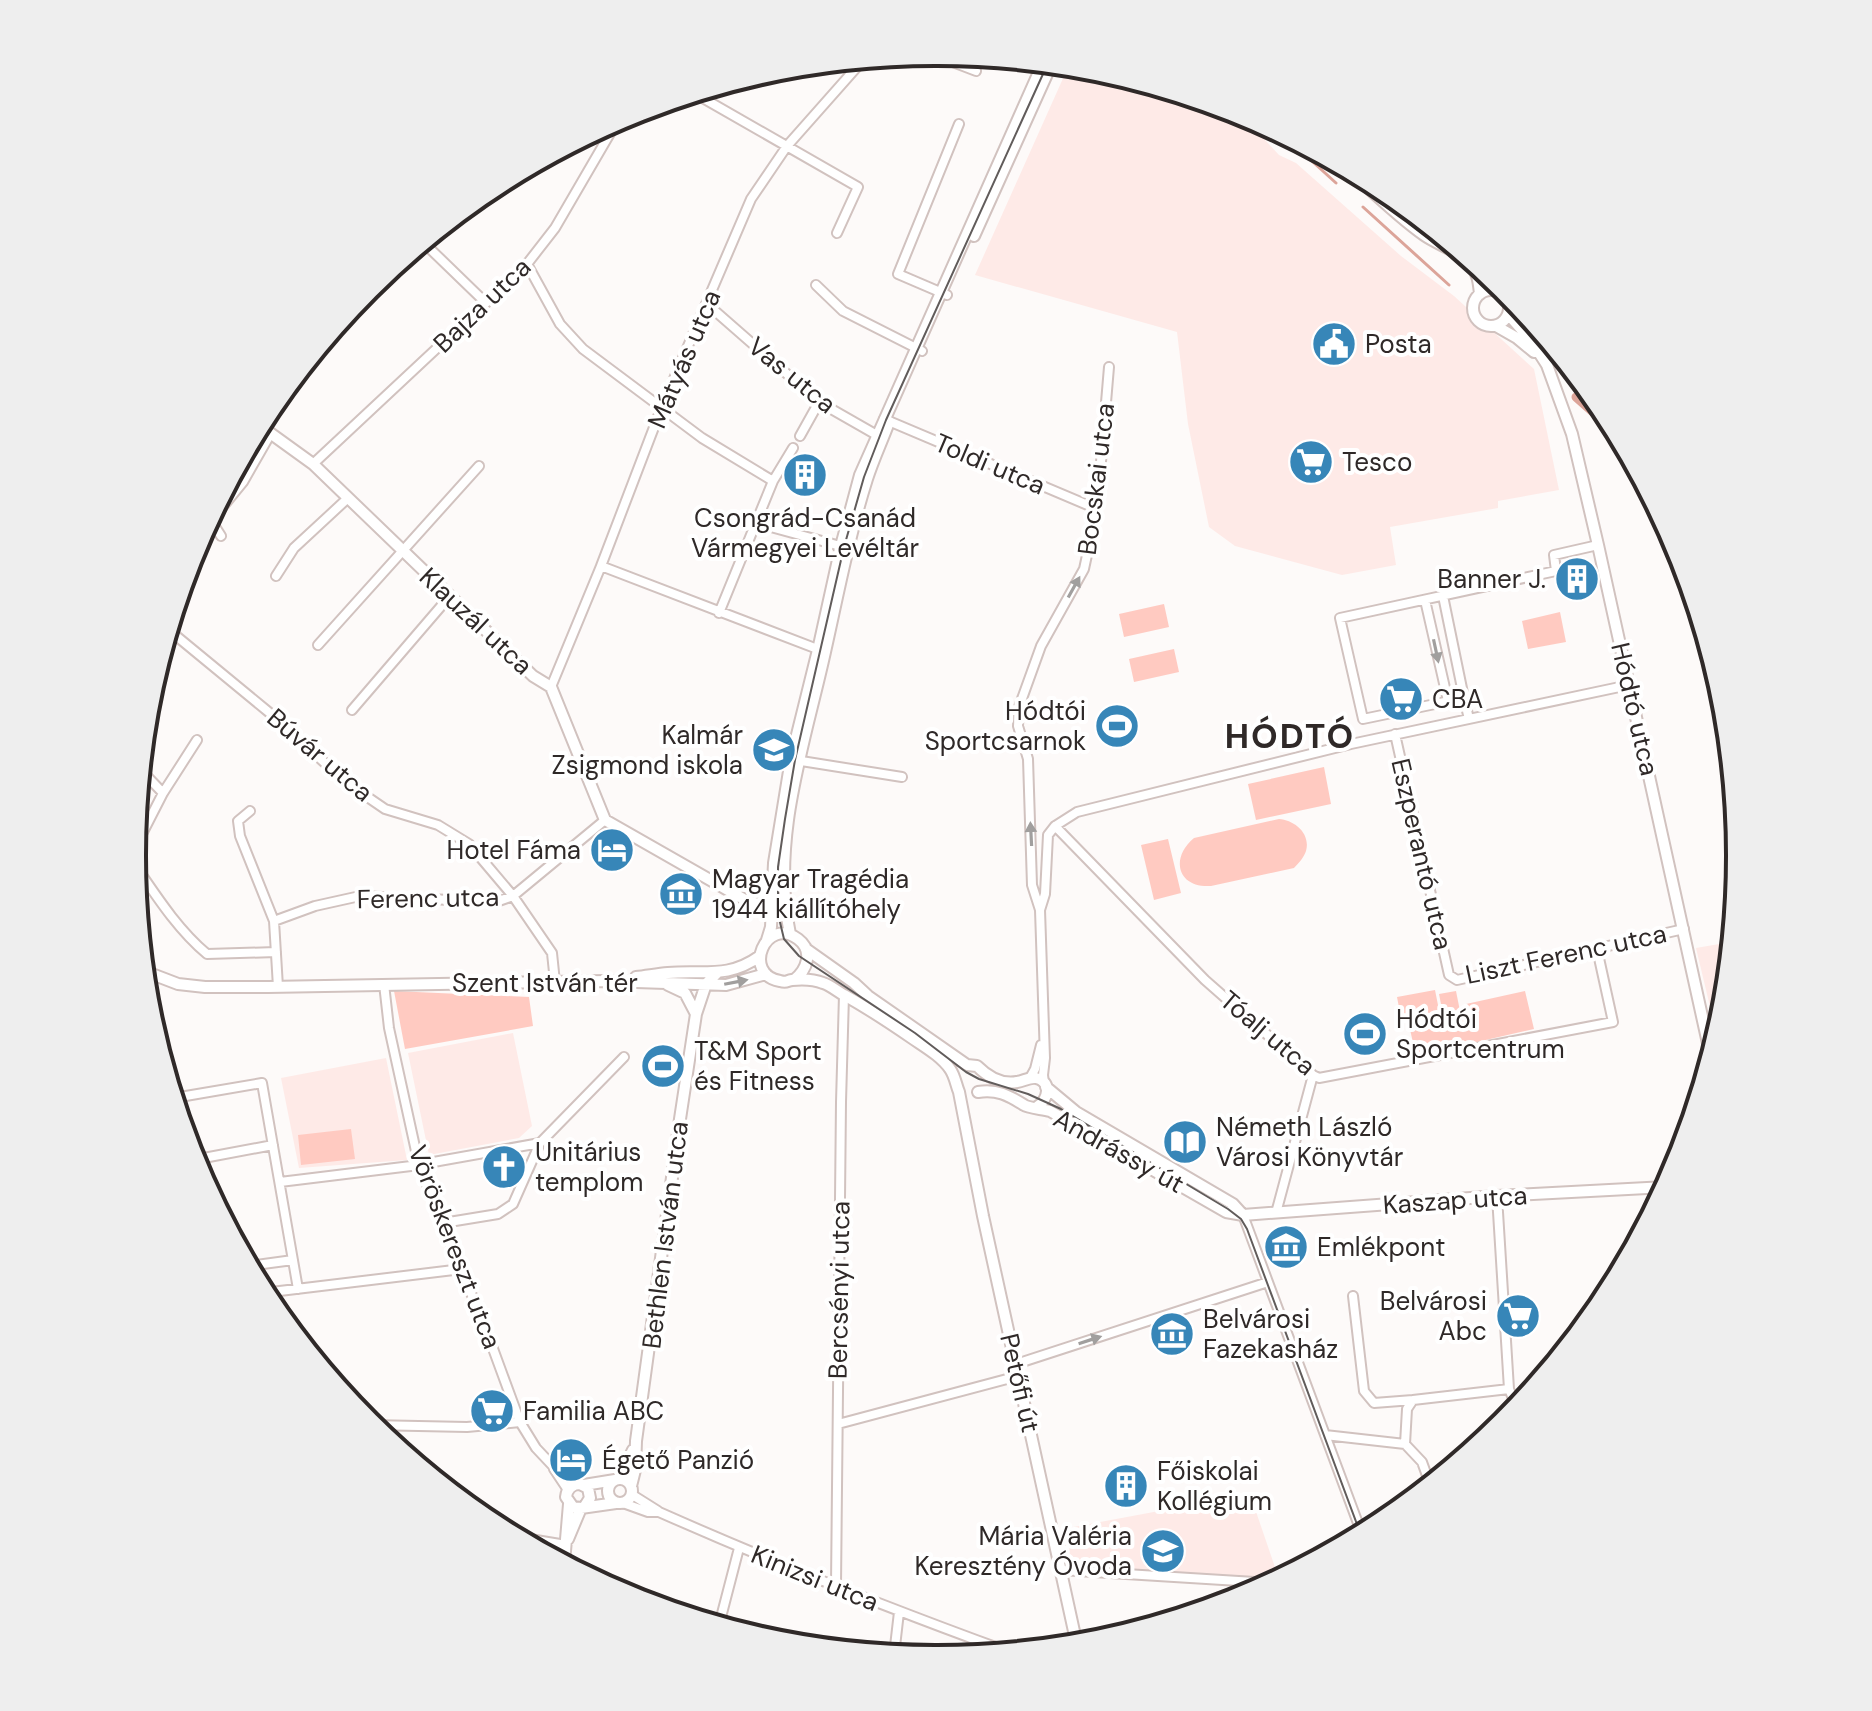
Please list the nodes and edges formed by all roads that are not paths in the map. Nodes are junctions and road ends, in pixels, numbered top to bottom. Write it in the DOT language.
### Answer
graph roads {
  1 [pos="966,67"];
  2 [pos="853,71"];
  3 [pos="976,71"];
  4 [pos="1039,73"];
  5 [pos="1047,74"];
  6 [pos="707,100"];
  7 [pos="959,124"];
  8 [pos="607,138"];
  9 [pos="787,146"];
  10 [pos="837,233"];
  11 [pos="430,249"];
  12 [pos="527,264"];
  13 [pos="1479,283"];
  14 [pos="816,285"];
  15 [pos="1488,291"];
  16 [pos="944,294"];
  17 [pos="1480,294"];
  18 [pos="486,303"];
  19 [pos="707,304"];
  20 [pos="1509,313"];
  21 [pos="1496,326"];
  22 [pos="1523,328"];
  23 [pos="919,350"];
  24 [pos="1547,365"];
  25 [pos="1109,367"];
  26 [pos="819,402"];
  27 [pos="661,409"];
  28 [pos="886,420"];
  29 [pos="271,433"];
  30 [pos="800,436"];
  31 [pos="880,436"];
  32 [pos="793,448"];
  33 [pos="313,464"];
  34 [pos="479,466"];
  35 [pos="773,481"];
  36 [pos="237,490"];
  37 [pos="348,498"];
  38 [pos="1097,509"];
  39 [pos="756,523"];
  40 [pos="217,530"];
  41 [pos="221,536"];
  42 [pos="1598,545"];
  43 [pos="844,547"];
  44 [pos="403,552"];
  45 [pos="601,566"];
  46 [pos="276,576"];
  47 [pos="1443,596"];
  48 [pos="449,597"];
  49 [pos="1425,600"];
  50 [pos="719,613"];
  51 [pos="177,637"];
  52 [pos="318,645"];
  53 [pos="822,651"];
  54 [pos="1629,685"];
  55 [pos="551,687"];
  56 [pos="1464,698"];
  57 [pos="1448,701"];
  58 [pos="352,710"];
  59 [pos="1469,719"];
  60 [pos="1395,734"];
  61 [pos="197,740"];
  62 [pos="795,760"];
  63 [pos="902,777"];
  64 [pos="150,780"];
  65 [pos="163,793"];
  66 [pos="250,811"];
  67 [pos="605,820"];
  68 [pos="147,824"];
  69 [pos="1055,826"];
  70 [pos="147,882"];
  71 [pos="513,896"];
  72 [pos="759,904"];
  73 [pos="771,906"];
  74 [pos="1040,910"];
  75 [pos="274,921"];
  76 [pos="1684,929"];
  77 [pos="790,934"];
  78 [pos="767,940"];
  79 [pos="806,949"];
  80 [pos="1597,949"];
  81 [pos="276,952"];
  82 [pos="760,956"];
  83 [pos="717,973"];
  84 [pos="766,974"];
  85 [pos="1449,975"];
  86 [pos="156,976"];
  87 [pos="794,980"];
  88 [pos="606,981"];
  89 [pos="555,982"];
  90 [pos="663,983"];
  91 [pos="384,984"];
  92 [pos="706,984"];
  93 [pos="278,987"];
  94 [pos="844,995"];
  95 [pos="696,1014"];
  96 [pos="1043,1028"];
  97 [pos="1705,1031"];
  98 [pos="624,1057"];
  99 [pos="967,1065"];
  100 [pos="984,1075"];
  101 [pos="1313,1075"];
  102 [pos="1027,1079"];
  103 [pos="956,1083"];
  104 [pos="1045,1085"];
  105 [pos="976,1093"];
  106 [pos="184,1096"];
  107 [pos="1020,1101"];
  108 [pos="1037,1107"];
  109 [pos="963,1121"];
  110 [pos="540,1143"];
  111 [pos="273,1145"];
  112 [pos="207,1157"];
  113 [pos="419,1165"];
  114 [pos="280,1182"];
  115 [pos="1652,1188"];
  116 [pos="1497,1196"];
  117 [pos="1276,1213"];
  118 [pos="1243,1215"];
  119 [pos="443,1223"];
  120 [pos="293,1260"];
  121 [pos="261,1264"];
  122 [pos="462,1269"];
  123 [pos="1268,1282"];
  124 [pos="298,1289"];
  125 [pos="278,1291"];
  126 [pos="1353,1296"];
  127 [pos="1017,1370"];
  128 [pos="1509,1389"];
  129 [pos="1512,1395"];
  130 [pos="1413,1400"];
  131 [pos="520,1422"];
  132 [pos="838,1424"];
  133 [pos="390,1425"];
  134 [pos="1325,1435"];
  135 [pos="636,1441"];
  136 [pos="1405,1444"];
  137 [pos="552,1465"];
  138 [pos="1426,1474"];
  139 [pos="617,1480"];
  140 [pos="582,1484"];
  141 [pos="568,1490"];
  142 [pos="631,1490"];
  143 [pos="620,1503"];
  144 [pos="569,1504"];
  145 [pos="583,1507"];
  146 [pos="659,1512"];
  147 [pos="1358,1523"];
  148 [pos="546,1542"];
  149 [pos="566,1545"];
  150 [pos="739,1548"];
  151 [pos="565,1552"];
  152 [pos="1061,1570"];
  153 [pos="1246,1581"];
  154 [pos="836,1585"];
  155 [pos="899,1612"];
  156 [pos="722,1615"];
  157 [pos="1074,1632"];
  158 [pos="895,1643"];
  159 [pos="985,1643"];
  1 -- 3 [label="street"];
  2 -- 9 [label="street, Mátyás utca"];
  4 -- 16 [label="street"];
  5 -- 16 [label="street"];
  6 -- 9 [label="street"];
  7 -- 16 [label="street"];
  8 -- 12 [label="street, Bajza utca"];
  9 -- 10 [label="street"];
  9 -- 19 [label="street, Mátyás utca"];
  11 -- 18 [label="street"];
  12 -- 18 [label="street, Bajza utca"];
  12 -- 27 [label="street"];
  13 -- 17 [label="street"];
  14 -- 23 [label="street"];
  15 -- 17 [label="street"];
  16 -- 23 [label="street"];
  17 -- 21 [label="street"];
  18 -- 33 [label="street, Bajza utca"];
  19 -- 26 [label="street, Vas utca"];
  19 -- 27 [label="street, Mátyás utca"];
  20 -- 21 [label="street"];
  21 -- 24 [label="street, Hódtó utca"];
  22 -- 24 [label="street, Hódtó utca"];
  23 -- 28 [label="street"];
  24 -- 42 [label="street, Hódtó utca"];
  25 -- 38 [label="street, Bocskai utca"];
  26 -- 30 [label="street"];
  26 -- 31 [label="street, Vas utca"];
  27 -- 35 [label="street"];
  27 -- 45 [label="street, Mátyás utca"];
  28 -- 31 [label="street"];
  28 -- 38 [label="street, Toldi utca"];
  29 -- 33 [label="street, Klauzál utca"];
  29 -- 36 [label="street"];
  31 -- 43 [label="street"];
  32 -- 35 [label="street"];
  33 -- 37 [label="street, Klauzál utca"];
  34 -- 44 [label="street, Klauzál utca"];
  35 -- 39 [label="street"];
  37 -- 44 [label="street, Klauzál utca"];
  37 -- 46 [label="street"];
  74 -- 38 [label="street, Bocskai utca, one-way"];
  39 -- 43 [label="street"];
  39 -- 50 [label="street"];
  40 -- 41 [label="street"];
  42 -- 47 [label="street"];
  42 -- 54 [label="street, Hódtó utca"];
  43 -- 53 [label="street"];
  44 -- 48 [label="street, Klauzál utca"];
  44 -- 52 [label="street"];
  45 -- 50 [label="street"];
  45 -- 55 [label="street, Mátyás utca"];
  47 -- 49 [label="street"];
  47 -- 56 [label="street"];
  48 -- 55 [label="street, Klauzál utca"];
  48 -- 58 [label="street"];
  49 -- 57 [label="street, one-way"];
  49 -- 57 [label="street"];
  50 -- 53 [label="street"];
  51 -- 71 [label="street, Búvár utca"];
  53 -- 62 [label="street"];
  54 -- 59 [label="street"];
  54 -- 76 [label="street, Hódtó utca"];
  55 -- 67 [label="street"];
  56 -- 57 [label="street"];
  56 -- 59 [label="street"];
  59 -- 60 [label="street"];
  60 -- 69 [label="street"];
  60 -- 85 [label="street, Eszperantó utca"];
  61 -- 65 [label="street"];
  62 -- 63 [label="street"];
  62 -- 73 [label="street"];
  62 -- 77 [label="street"];
  64 -- 65 [label="street"];
  65 -- 68 [label="street"];
  66 -- 75 [label="street"];
  67 -- 71 [label="street, Ferenc utca"];
  67 -- 72 [label="street"];
  69 -- 74 [label="street, Bocskai utca"];
  69 -- 101 [label="street, Tóalj utca"];
  70 -- 81 [label="street"];
  71 -- 75 [label="street, Ferenc utca"];
  71 -- 89 [label="street, Búvár utca"];
  72 -- 73 [label="street"];
  73 -- 78 [label="street"];
  74 -- 96 [label="street, Bocskai utca"];
  75 -- 81 [label="street"];
  76 -- 80 [label="street, Liszt Ferenc utca"];
  76 -- 97 [label="street, Hódtó utca"];
  77 -- 78 [label="street"];
  77 -- 79 [label="street"];
  78 -- 82 [label="street"];
  79 -- 87 [label="street"];
  79 -- 99 [label="street"];
  80 -- 85 [label="street, Liszt Ferenc utca"];
  80 -- 101 [label="street, Tóalj utca"];
  81 -- 93 [label="street"];
  82 -- 83 [label="street"];
  82 -- 84 [label="street"];
  83 -- 88 [label="street"];
  83 -- 92 [label="street"];
  84 -- 87 [label="street"];
  92 -- 84 [label="street, Szent István tér, one-way"];
  86 -- 93 [label="street, Szent István tér"];
  87 -- 94 [label="street"];
  88 -- 89 [label="street, Szent István tér"];
  88 -- 90 [label="street, Szent István tér"];
  89 -- 91 [label="street, Szent István tér"];
  90 -- 92 [label="street, Szent István tér"];
  90 -- 95 [label="street"];
  91 -- 93 [label="street, Szent István tér"];
  91 -- 113 [label="street, Vöröskereszt utca"];
  92 -- 95 [label="street, Bethlen István utca"];
  94 -- 103 [label="street"];
  94 -- 132 [label="street, Bercsényi utca"];
  95 -- 135 [label="street, Bethlen István utca"];
  96 -- 102 [label="street, Bocskai utca"];
  96 -- 104 [label="street, Bocskai utca"];
  98 -- 110 [label="street"];
  99 -- 100 [label="street"];
  99 -- 103 [label="street"];
  100 -- 102 [label="street"];
  100 -- 105 [label="street"];
  101 -- 117 [label="street"];
  102 -- 104 [label="street"];
  102 -- 107 [label="street"];
  103 -- 105 [label="street"];
  103 -- 109 [label="street, Petőfi út"];
  104 -- 108 [label="street"];
  104 -- 118 [label="street, Andrássy út"];
  105 -- 107 [label="street, Andrássy út"];
  105 -- 109 [label="street"];
  106 -- 111 [label="street"];
  107 -- 108 [label="street"];
  108 -- 118 [label="street, Andrássy út"];
  109 -- 127 [label="street, Petőfi út"];
  110 -- 113 [label="street"];
  110 -- 119 [label="street"];
  111 -- 112 [label="street"];
  111 -- 114 [label="street"];
  113 -- 114 [label="street"];
  113 -- 119 [label="street, Vöröskereszt utca"];
  114 -- 120 [label="street"];
  115 -- 116 [label="street, Kaszap utca"];
  116 -- 117 [label="street, Kaszap utca"];
  116 -- 128 [label="street"];
  117 -- 118 [label="street, Kaszap utca"];
  118 -- 123 [label="street"];
  119 -- 122 [label="street, Vöröskereszt utca"];
  120 -- 121 [label="street"];
  120 -- 124 [label="street"];
  122 -- 124 [label="street"];
  122 -- 131 [label="street, Vöröskereszt utca"];
  127 -- 123 [label="street, one-way"];
  123 -- 134 [label="street"];
  124 -- 125 [label="street"];
  126 -- 130 [label="street"];
  127 -- 132 [label="street"];
  127 -- 152 [label="street, Petőfi út"];
  128 -- 129 [label="street"];
  128 -- 130 [label="street"];
  130 -- 136 [label="street"];
  131 -- 133 [label="street"];
  131 -- 137 [label="street, Vöröskereszt utca"];
  132 -- 154 [label="street, Bercsényi utca"];
  134 -- 136 [label="street"];
  134 -- 147 [label="street"];
  135 -- 139 [label="street, Bethlen István utca"];
  135 -- 142 [label="street, Bethlen István utca"];
  136 -- 138 [label="street"];
  137 -- 140 [label="street, Vöröskereszt utca"];
  137 -- 141 [label="street"];
  139 -- 140 [label="street"];
  139 -- 142 [label="street"];
  139 -- 143 [label="street"];
  140 -- 141 [label="street"];
  140 -- 145 [label="street"];
  141 -- 144 [label="street"];
  142 -- 143 [label="street"];
  142 -- 146 [label="street"];
  143 -- 145 [label="street, Kinizsi utca"];
  143 -- 146 [label="street, Kinizsi utca"];
  144 -- 145 [label="street"];
  144 -- 149 [label="street"];
  145 -- 149 [label="street"];
  146 -- 150 [label="street, Kinizsi utca"];
  148 -- 149 [label="street"];
  149 -- 151 [label="street"];
  150 -- 154 [label="street, Kinizsi utca"];
  150 -- 156 [label="street"];
  152 -- 153 [label="street"];
  152 -- 157 [label="street, Petőfi út"];
  154 -- 155 [label="street, Kinizsi utca"];
  155 -- 158 [label="street"];
  155 -- 159 [label="street, Kinizsi utca"];
}
